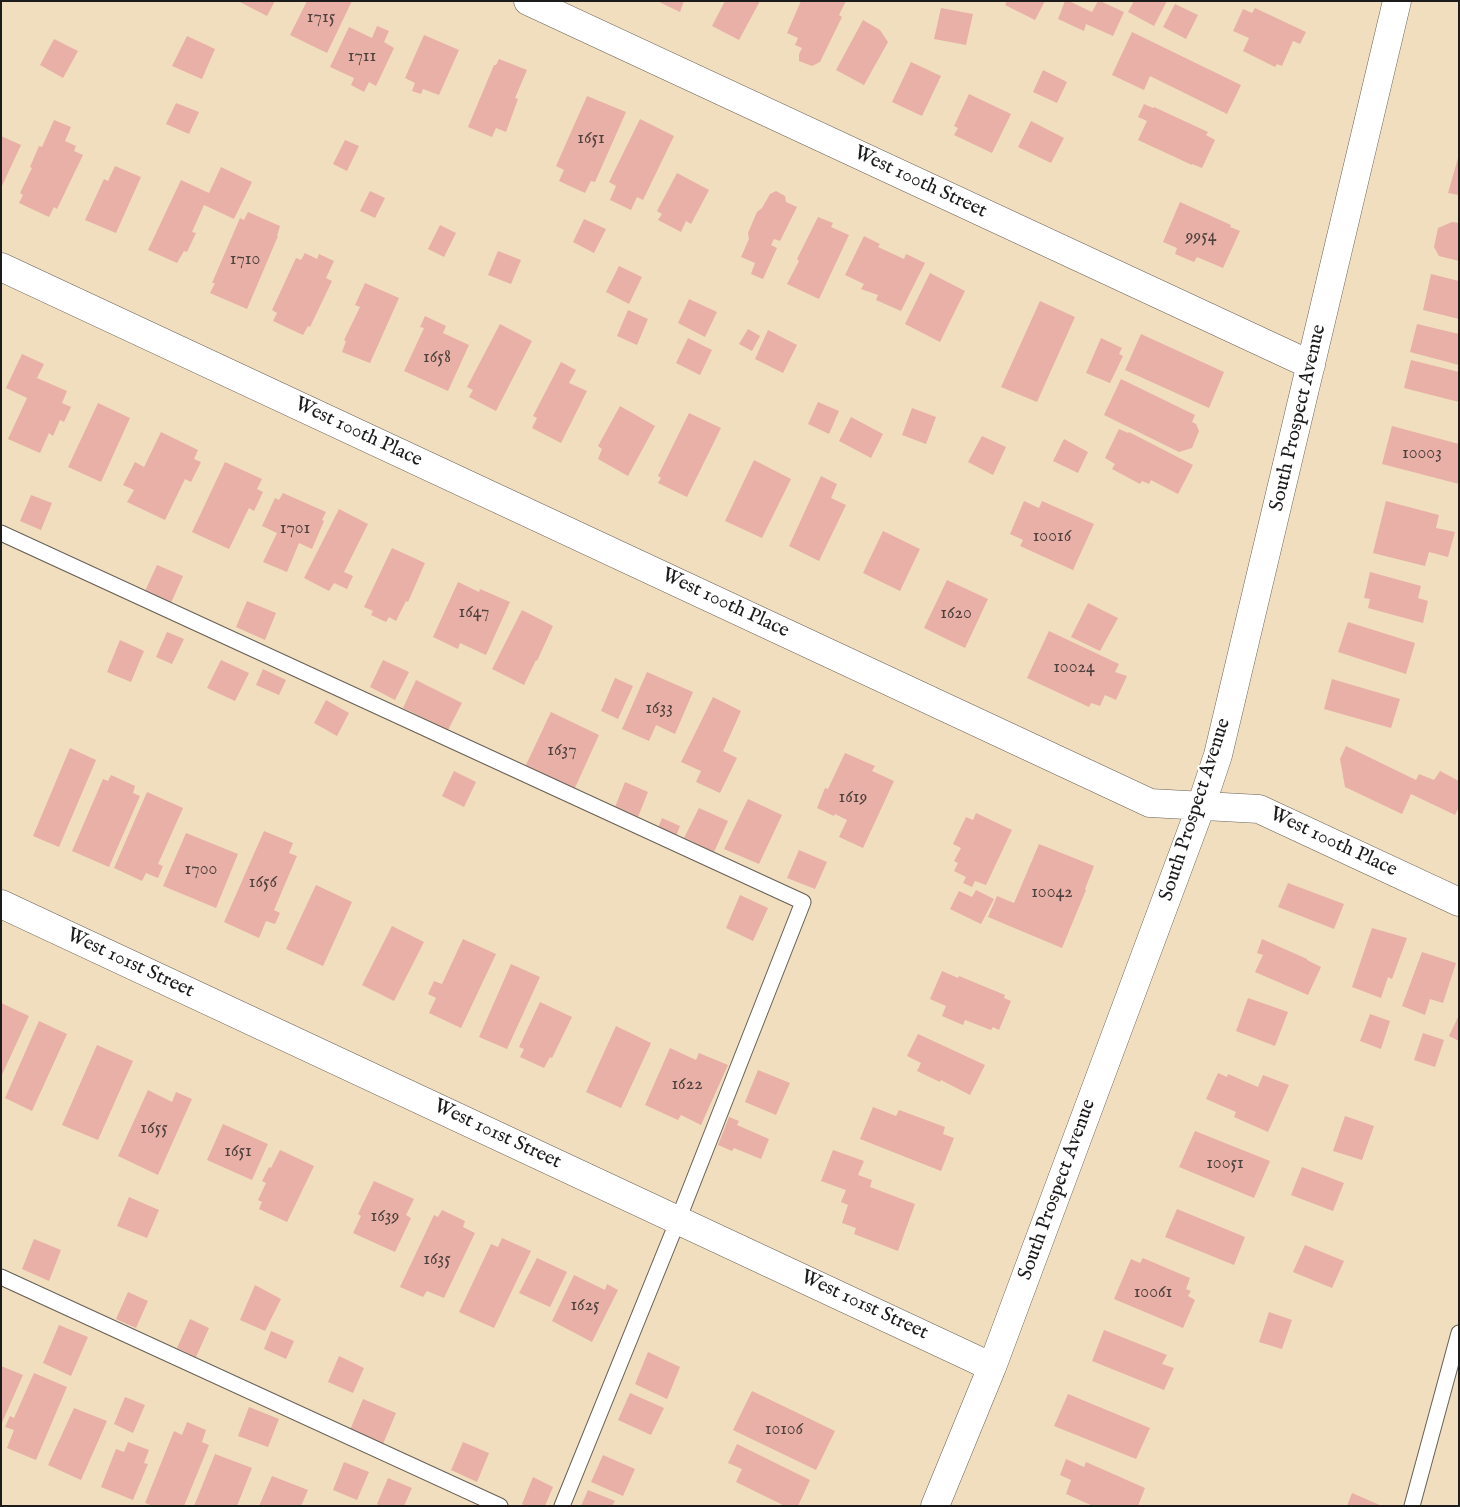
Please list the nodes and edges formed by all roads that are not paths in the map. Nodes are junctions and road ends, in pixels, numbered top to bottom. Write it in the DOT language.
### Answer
graph roads {
  1 [pos="528,1"];
  2 [pos="1397,1"];
  3 [pos="1,267"];
  4 [pos="1311,365"];
  5 [pos="1,533"];
  6 [pos="1201,806"];
  7 [pos="1459,902"];
  8 [pos="1,904"];
  9 [pos="678,1220"];
  10 [pos="1,1276"];
  11 [pos="1459,1332"];
  12 [pos="992,1367"];
  13 [pos="500,1506"];
  14 [pos="562,1506"];
  15 [pos="935,1506"];
  16 [pos="1412,1506"];
  1 -- 4 [label="street, West 100th Street"];
  2 -- 4 [label="street, South Prospect Avenue"];
  3 -- 6 [label="street, West 100th Place"];
  4 -- 6 [label="street, South Prospect Avenue"];
  5 -- 9 [label="lane"];
  6 -- 7 [label="street, West 100th Place"];
  6 -- 12 [label="street, South Prospect Avenue"];
  8 -- 9 [label="street, West 101st Street"];
  9 -- 12 [label="street, West 101st Street"];
  9 -- 14 [label="lane"];
  10 -- 13 [label="lane"];
  11 -- 16 [label="lane"];
  12 -- 15 [label="street, South Prospect Avenue"];
}
